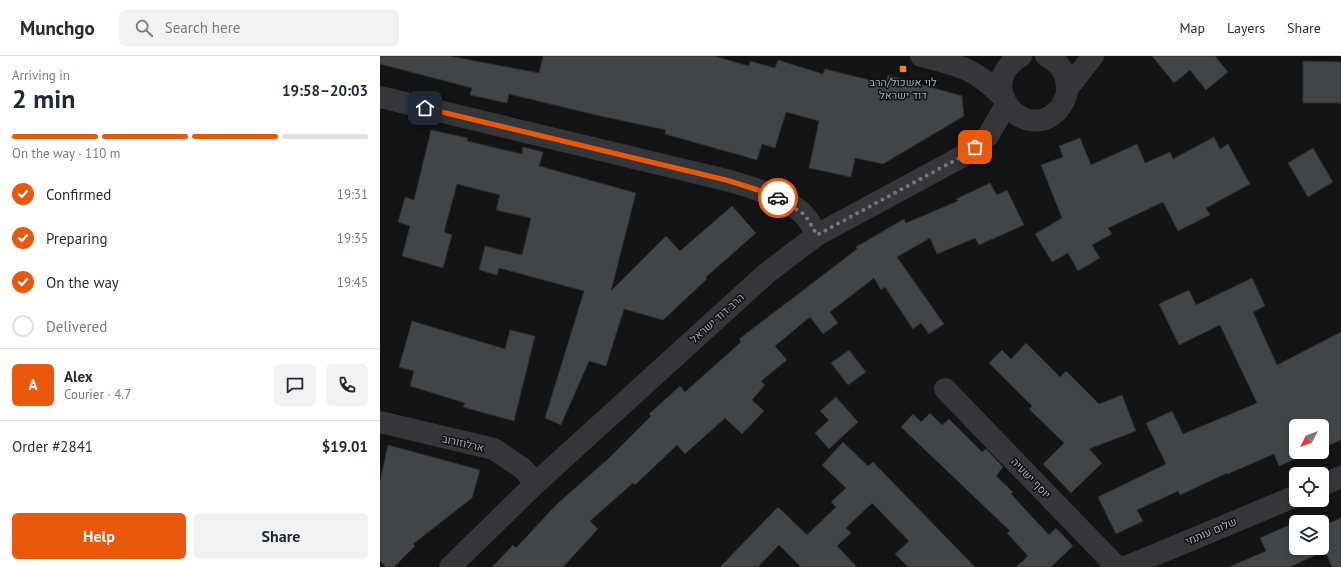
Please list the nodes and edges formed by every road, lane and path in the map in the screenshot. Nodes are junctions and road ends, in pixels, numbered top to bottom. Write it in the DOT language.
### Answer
graph roads {
  1 [pos="921,56"];
  2 [pos="1021,56"];
  3 [pos="1046,56"];
  4 [pos="1093,56"];
  5 [pos="1067,89"];
  6 [pos="380,97"];
  7 [pos="1004,100"];
  8 [pos="817,235"];
  9 [pos="945,389"];
  10 [pos="380,422"];
  11 [pos="1341,477"];
  12 [pos="1329,482"];
  13 [pos="536,483"];
  14 [pos="1289,499"];
  15 [pos="450,567"];
  16 [pos="1117,567"];
  17 [pos="1126,567"];
  1 -- 7 [label="street"];
  2 -- 7 [label="street"];
  3 -- 5 [label="street"];
  4 -- 5 [label="street"];
  5 -- 7 [label="street"];
  6 -- 8 [label="street"];
  7 -- 8 [label="street, הרב דוד ישראל"];
  8 -- 13 [label="street, הרב דוד ישראל"];
  9 -- 16 [label="street, יוסף ישעיה"];
  10 -- 13 [label="street, ארלוזורוב"];
  11 -- 12 [label="street"];
  13 -- 15 [label="street, הרב דוד ישראל"];
  14 -- 17 [label="street, שלום עותמי"];
}
